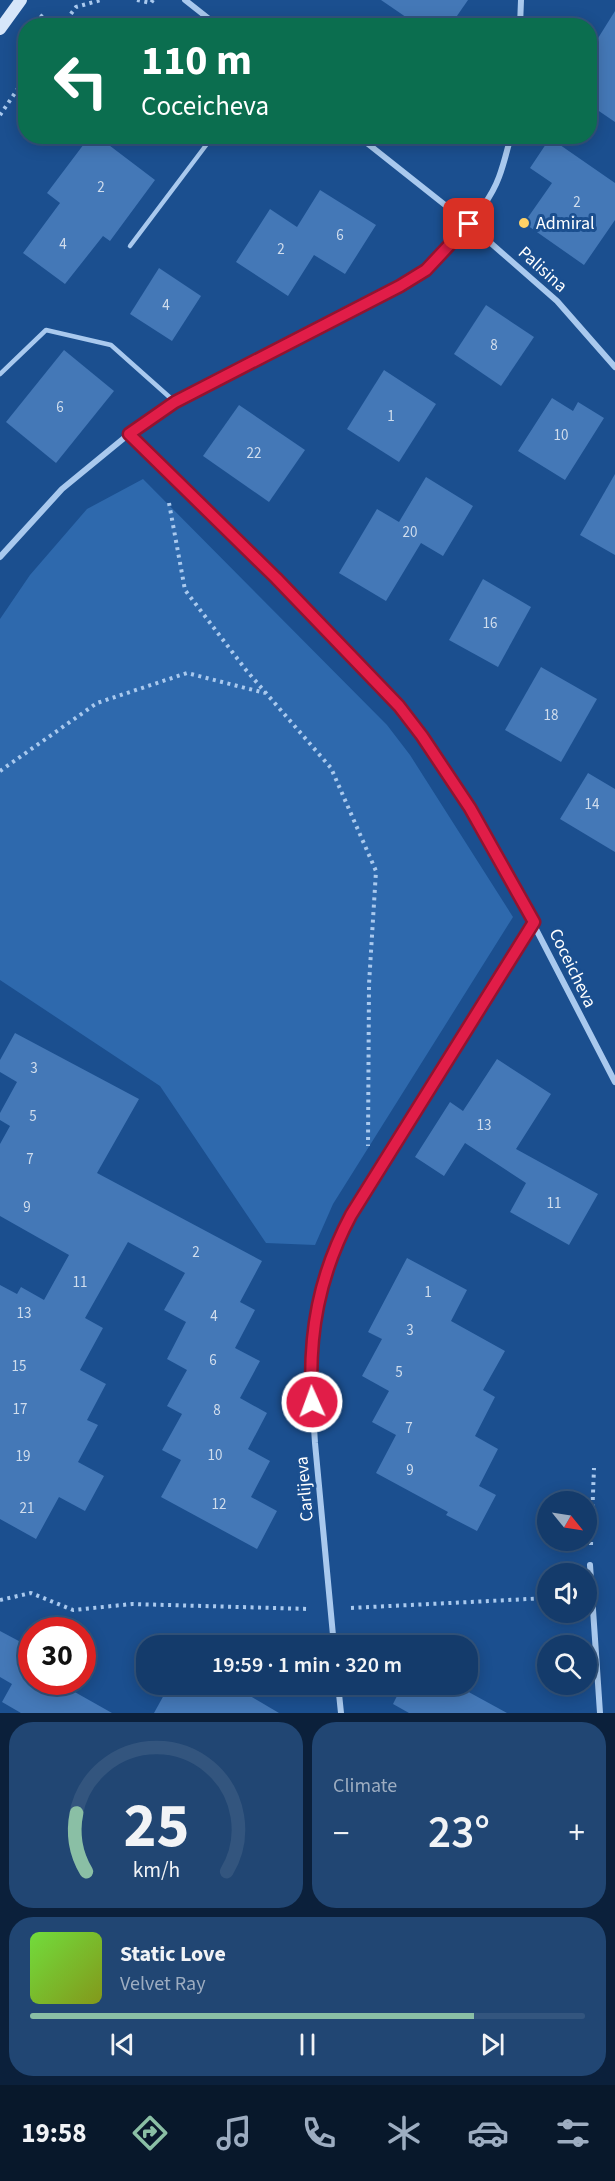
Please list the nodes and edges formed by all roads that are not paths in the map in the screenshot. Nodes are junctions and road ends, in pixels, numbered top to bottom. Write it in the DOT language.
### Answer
graph roads {
  1 [pos="21,0"];
  2 [pos="185,0"];
  3 [pos="521,0"];
  4 [pos="208,18"];
  5 [pos="520,18"];
  6 [pos="0,30"];
  7 [pos="207,144"];
  8 [pos="368,144"];
  9 [pos="509,144"];
  10 [pos="469,224"];
  11 [pos="130,246"];
  12 [pos="615,367"];
  13 [pos="0,374"];
  14 [pos="175,402"];
  15 [pos="129,434"];
  16 [pos="0,557"];
  17 [pos="534,922"];
  18 [pos="615,1082"];
  19 [pos="594,1623"];
  20 [pos="333,1635"];
  21 [pos="339,1695"];
  22 [pos="341,1713"];
  23 [pos="600,1713"];
  1 -- 6 [label="main road"];
  2 -- 4 [label="street"];
  3 -- 5 [label="street"];
  7 -- 11 [label="lane"];
  8 -- 10 [label="street, Palisina"];
  9 -- 10 [label="street"];
  10 -- 12 [label="street, Palisina"];
  10 -- 14 [label="street"];
  13 -- 14 [label="lane"];
  14 -- 15 [label="street"];
  15 -- 16 [label="street"];
  15 -- 17 [label="street, Coceicheva"];
  17 -- 18 [label="street, Coceicheva"];
  17 -- 20 [label="street, Carlijeva"];
  19 -- 23 [label="street"];
  21 -- 22 [label="street"];
}
